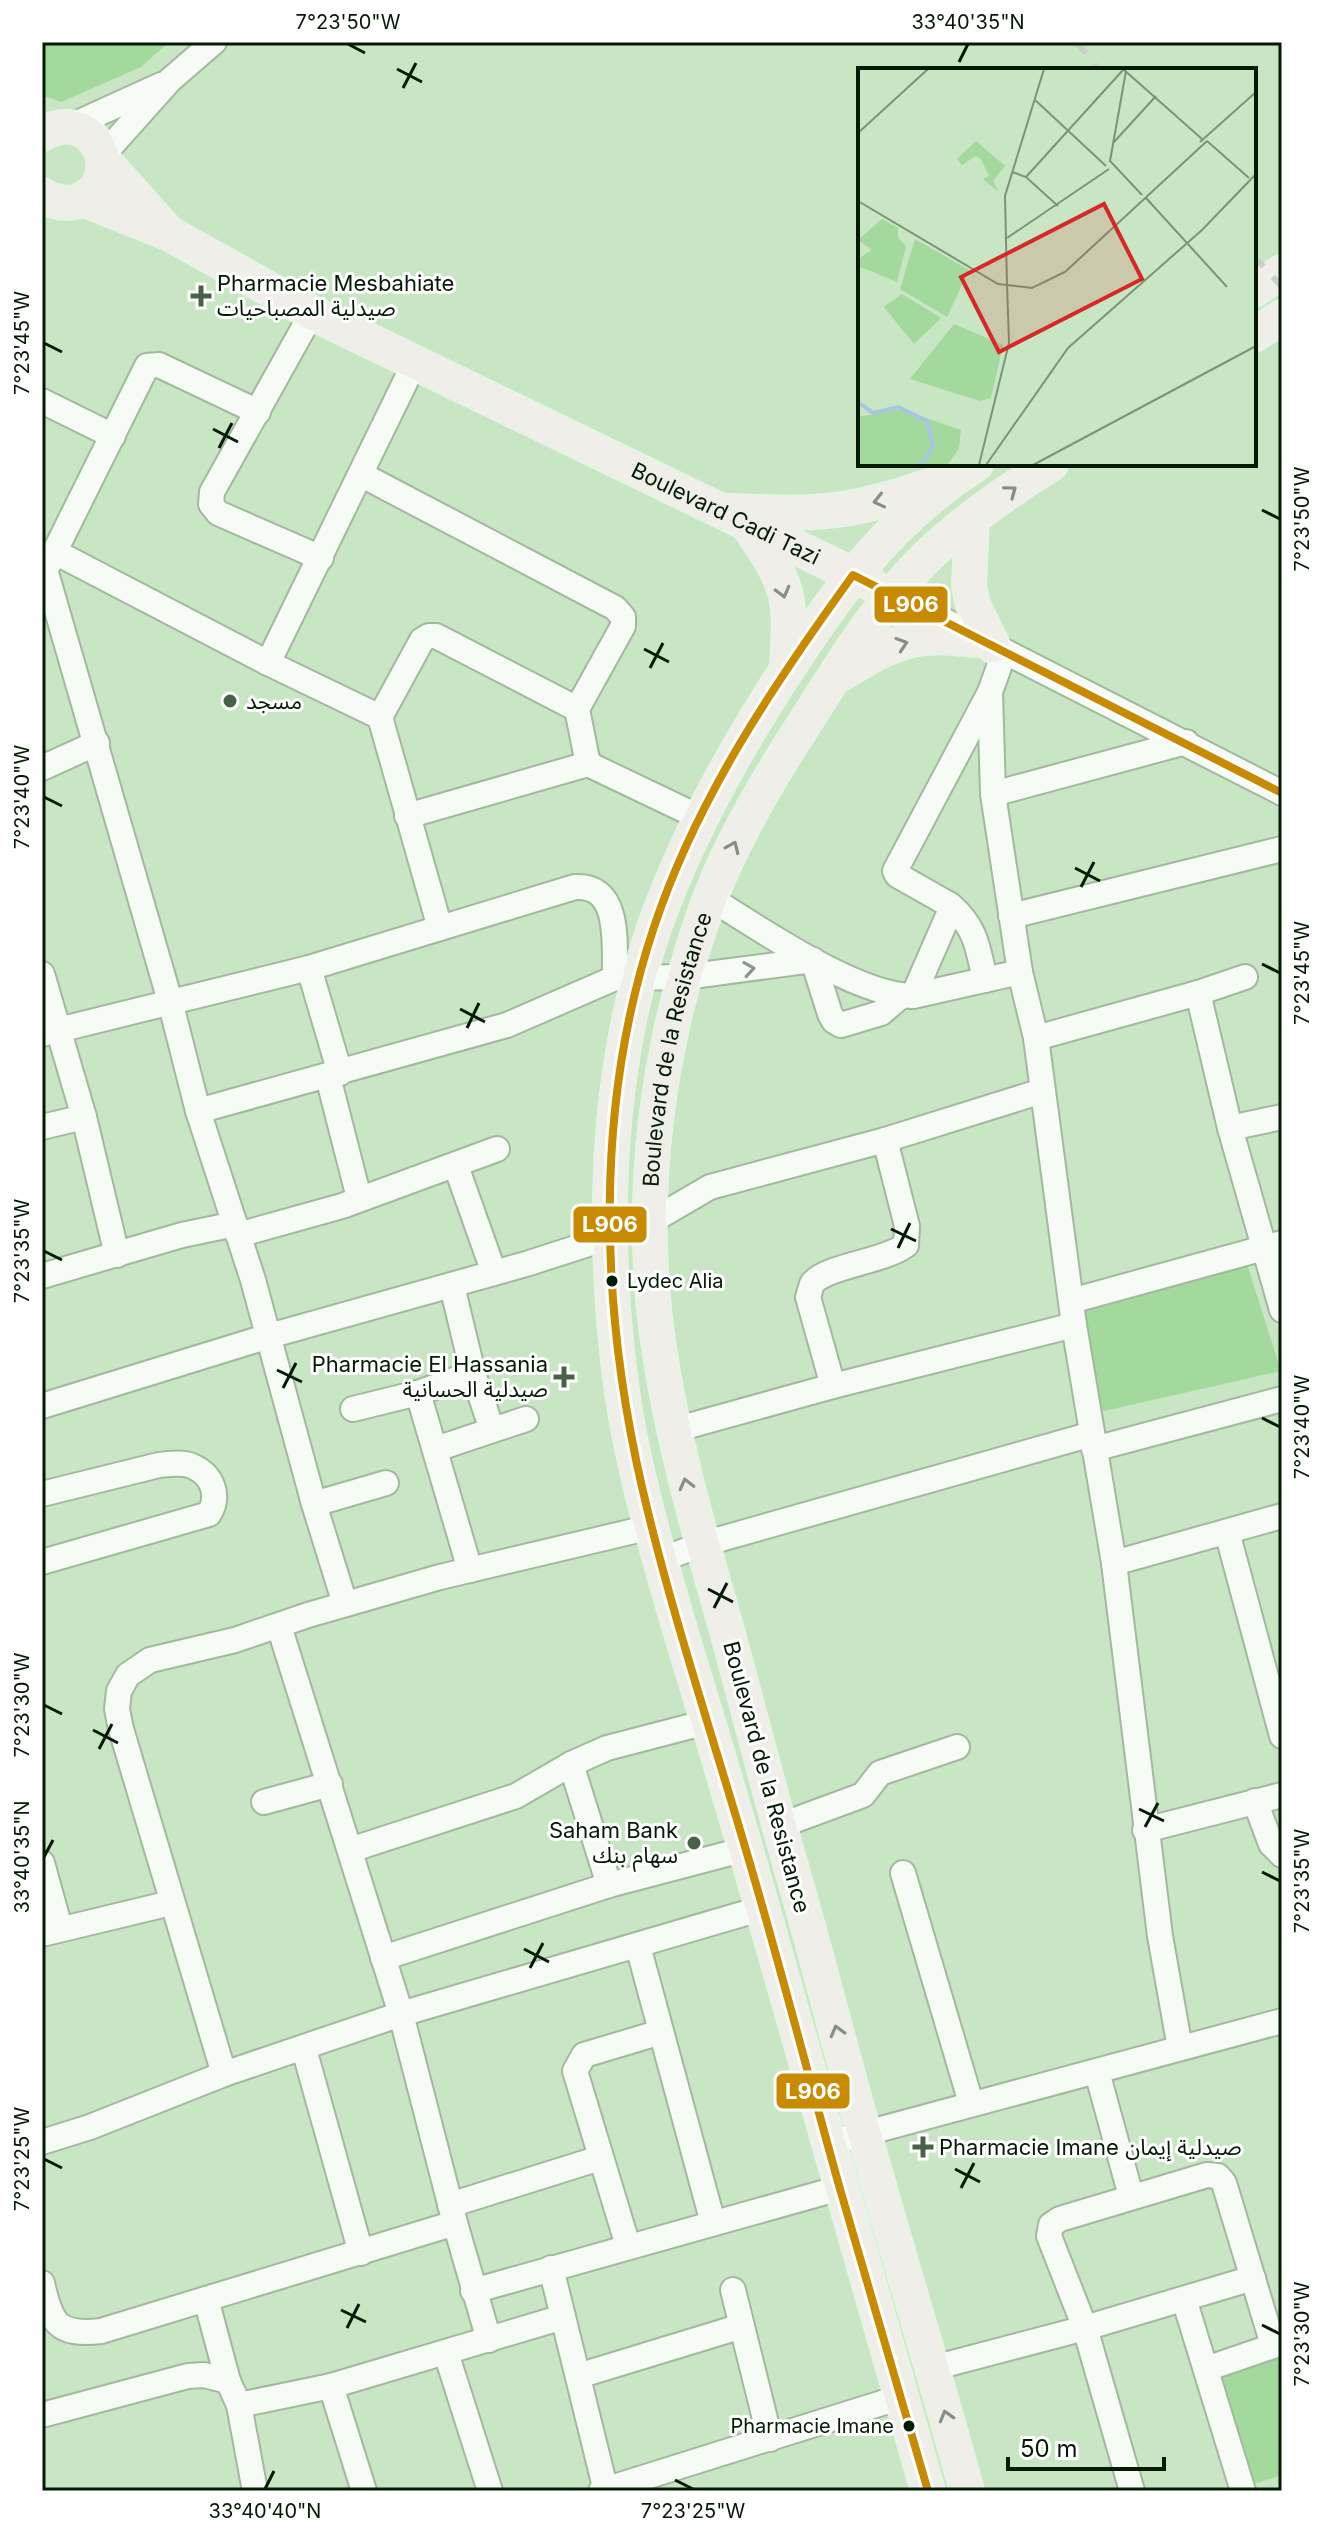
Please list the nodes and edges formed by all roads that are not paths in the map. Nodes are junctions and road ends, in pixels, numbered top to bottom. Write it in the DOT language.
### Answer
graph roads {
  1 [pos="214,42"];
  2 [pos="170,80"];
  3 [pos="52,127"];
  4 [pos="103,158"];
  5 [pos="57,202"];
  6 [pos="170,234"];
  7 [pos="1282,272"];
  8 [pos="1256,289"];
  9 [pos="312,313"];
  10 [pos="1282,317"];
  11 [pos="1256,334"];
  12 [pos="415,362"];
  13 [pos="42,401"];
  14 [pos="258,412"];
  15 [pos="113,436"];
  16 [pos="1048,466"];
  17 [pos="965,471"];
  18 [pos="362,475"];
  19 [pos="719,511"];
  20 [pos="972,520"];
  21 [pos="748,525"];
  22 [pos="321,558"];
  23 [pos="48,560"];
  24 [pos="853,575"];
  25 [pos="894,595"];
  26 [pos="52,639"];
  27 [pos="993,647"];
  28 [pos="268,663"];
  29 [pos="787,668"];
  30 [pos="833,678"];
  31 [pos="990,692"];
  32 [pos="577,709"];
  33 [pos="380,717"];
  34 [pos="1186,742"];
  35 [pos="97,743"];
  36 [pos="588,764"];
  37 [pos="42,768"];
  38 [pos="1282,793"];
  39 [pos="993,794"];
  40 [pos="407,816"];
  41 [pos="701,818"];
  42 [pos="1282,849"];
  43 [pos="710,898"];
  44 [pos="950,905"];
  45 [pos="1011,916"];
  46 [pos="440,928"];
  47 [pos="813,960"];
  48 [pos="309,968"];
  49 [pos="1020,972"];
  50 [pos="42,974"];
  51 [pos="685,977"];
  52 [pos="1245,977"];
  53 [pos="628,978"];
  54 [pos="985,980"];
  55 [pos="1198,993"];
  56 [pos="907,996"];
  57 [pos="170,1001"];
  58 [pos="50,1031"];
  59 [pos="1036,1038"];
  60 [pos="334,1075"];
  61 [pos="1042,1091"];
  62 [pos="198,1111"];
  63 [pos="84,1117"];
  64 [pos="1282,1117"];
  65 [pos="42,1127"];
  66 [pos="1230,1128"];
  67 [pos="885,1140"];
  68 [pos="497,1149"];
  69 [pos="456,1166"];
  70 [pos="359,1198"];
  71 [pos="650,1222"];
  72 [pos="236,1230"];
  73 [pos="610,1237"];
  74 [pos="1274,1245"];
  75 [pos="117,1255"];
  76 [pos="494,1273"];
  77 [pos="42,1276"];
  78 [pos="452,1286"];
  79 [pos="1282,1310"];
  80 [pos="1072,1313"];
  81 [pos="269,1336"];
  82 [pos="473,1373"];
  83 [pos="833,1386"];
  84 [pos="418,1393"];
  85 [pos="1282,1399"];
  86 [pos="42,1406"];
  87 [pos="353,1409"];
  88 [pos="526,1419"];
  89 [pos="492,1430"];
  90 [pos="674,1430"];
  91 [pos="1093,1442"];
  92 [pos="436,1449"];
  93 [pos="386,1483"];
  94 [pos="42,1494"];
  95 [pos="314,1504"];
  96 [pos="1282,1516"];
  97 [pos="651,1527"];
  98 [pos="1227,1532"];
  99 [pos="703,1544"];
  100 [pos="660,1560"];
  101 [pos="42,1562"];
  102 [pos="1114,1563"];
  103 [pos="470,1570"];
  104 [pos="345,1604"];
  105 [pos="279,1626"];
  106 [pos="707,1722"];
  107 [pos="1282,1736"];
  108 [pos="957,1747"];
  109 [pos="571,1764"];
  110 [pos="330,1784"];
  111 [pos="1282,1795"];
  112 [pos="1255,1801"];
  113 [pos="264,1802"];
  114 [pos="779,1826"];
  115 [pos="1145,1830"];
  116 [pos="746,1849"];
  117 [pos="350,1850"];
  118 [pos="1282,1855"];
  119 [pos="42,1863"];
  120 [pos="903,1873"];
  121 [pos="609,1885"];
  122 [pos="171,1903"];
  123 [pos="763,1908"];
  124 [pos="51,1931"];
  125 [pos="638,1946"];
  126 [pos="383,1958"];
  127 [pos="401,2014"];
  128 [pos="1282,2021"];
  129 [pos="661,2032"];
  130 [pos="1180,2048"];
  131 [pos="304,2049"];
  132 [pos="1097,2072"];
  133 [pos="224,2074"];
  134 [pos="971,2103"];
  135 [pos="864,2134"];
  136 [pos="42,2142"];
  137 [pos="829,2143"];
  138 [pos="600,2158"];
  139 [pos="840,2188"];
  140 [pos="1131,2196"];
  141 [pos="452,2214"];
  142 [pos="713,2223"];
  143 [pos="628,2246"];
  144 [pos="361,2253"];
  145 [pos="551,2268"];
  146 [pos="1253,2278"];
  147 [pos="42,2283"];
  148 [pos="733,2290"];
  149 [pos="473,2291"];
  150 [pos="206,2299"];
  151 [pos="1184,2299"];
  152 [pos="563,2317"];
  153 [pos="742,2326"];
  154 [pos="1085,2328"];
  155 [pos="489,2340"];
  156 [pos="1278,2344"];
  157 [pos="446,2353"];
  158 [pos="933,2368"];
  159 [pos="1206,2369"];
  160 [pos="578,2376"];
  161 [pos="228,2381"];
  162 [pos="331,2386"];
  163 [pos="901,2397"];
  164 [pos="239,2405"];
  165 [pos="42,2415"];
  166 [pos="770,2439"];
  167 [pos="255,2491"];
  168 [pos="364,2491"];
  169 [pos="490,2491"];
  170 [pos="605,2491"];
  171 [pos="928,2491"];
  172 [pos="967,2491"];
  173 [pos="1132,2491"];
  174 [pos="1243,2491"];
  1 -- 2 [label="street"];
  2 -- 3 [label="street"];
  2 -- 4 [label="street"];
  3 -- 4 [label="main road, Boulevard Cadi Tazi"];
  4 -- 5 [label="main road"];
  4 -- 6 [label="main road, Boulevard Cadi Tazi"];
  5 -- 6 [label="main road, Boulevard Cadi Tazi"];
  6 -- 9 [label="main road, Boulevard Cadi Tazi"];
  7 -- 8 [label="main road"];
  9 -- 12 [label="main road, Boulevard Cadi Tazi"];
  9 -- 14 [label="street"];
  10 -- 11 [label="main road"];
  12 -- 18 [label="street"];
  12 -- 19 [label="main road, Boulevard Cadi Tazi"];
  13 -- 15 [label="street"];
  14 -- 15 [label="street"];
  14 -- 22 [label="street"];
  15 -- 23 [label="street"];
  20 -- 16 [label="main road, Boulevard de la Resistance, one-way"];
  17 -- 19 [label="main road, one-way"];
  17 -- 24 [label="main road, Boulevard de la Resistance"];
  18 -- 22 [label="street"];
  18 -- 32 [label="street"];
  19 -- 21 [label="main road, Boulevard Cadi Tazi"];
  20 -- 25 [label="main road, Boulevard de la Resistance"];
  20 -- 27 [label="main road"];
  21 -- 24 [label="main road, Boulevard Cadi Tazi"];
  21 -- 29 [label="main road, one-way"];
  22 -- 28 [label="street"];
  23 -- 26 [label="street"];
  23 -- 28 [label="street"];
  24 -- 25 [label="main road, Boulevard Cadi Tazi"];
  24 -- 29 [label="main road, Boulevard de la Resistance"];
  25 -- 27 [label="street, Boulevard Cadi Tazi"];
  25 -- 30 [label="main road, Boulevard de la Resistance"];
  26 -- 35 [label="street"];
  30 -- 27 [label="main road, one-way"];
  27 -- 31 [label="street"];
  27 -- 34 [label="street, Boulevard Cadi Tazi"];
  28 -- 33 [label="street"];
  29 -- 41 [label="main road, Boulevard de la Resistance"];
  43 -- 30 [label="main road, Boulevard de la Resistance, one-way"];
  31 -- 39 [label="street"];
  31 -- 44 [label="street"];
  32 -- 33 [label="street"];
  32 -- 36 [label="street"];
  33 -- 40 [label="street"];
  34 -- 38 [label="street, Boulevard Cadi Tazi"];
  34 -- 39 [label="street"];
  35 -- 37 [label="street"];
  35 -- 57 [label="street"];
  36 -- 40 [label="street"];
  36 -- 41 [label="street"];
  39 -- 45 [label="street"];
  40 -- 46 [label="street"];
  41 -- 53 [label="main road, Boulevard de la Resistance"];
  42 -- 45 [label="street"];
  43 -- 47 [label="street"];
  43 -- 51 [label="main road, Boulevard de la Resistance"];
  44 -- 54 [label="street"];
  44 -- 56 [label="street"];
  45 -- 49 [label="street"];
  46 -- 48 [label="street"];
  46 -- 53 [label="street"];
  51 -- 47 [label="street, one-way"];
  47 -- 56 [label="street"];
  47 -- 56 [label="street"];
  48 -- 57 [label="street"];
  48 -- 60 [label="street"];
  49 -- 54 [label="street"];
  49 -- 59 [label="street"];
  50 -- 58 [label="street"];
  51 -- 53 [label="street"];
  51 -- 71 [label="main road, Boulevard de la Resistance"];
  52 -- 55 [label="street"];
  53 -- 60 [label="street"];
  53 -- 73 [label="main road, Boulevard de la Resistance"];
  54 -- 56 [label="street"];
  55 -- 59 [label="street"];
  55 -- 66 [label="street"];
  57 -- 58 [label="street"];
  57 -- 62 [label="street"];
  58 -- 63 [label="street"];
  59 -- 61 [label="street"];
  60 -- 62 [label="street"];
  60 -- 70 [label="street"];
  61 -- 67 [label="street"];
  61 -- 80 [label="street"];
  62 -- 72 [label="street"];
  63 -- 65 [label="street"];
  63 -- 75 [label="street"];
  64 -- 66 [label="street"];
  66 -- 74 [label="street"];
  67 -- 71 [label="street"];
  67 -- 83 [label="street"];
  68 -- 69 [label="street"];
  69 -- 70 [label="street"];
  69 -- 76 [label="street"];
  70 -- 72 [label="street"];
  71 -- 90 [label="main road, Boulevard de la Resistance"];
  72 -- 75 [label="street"];
  72 -- 81 [label="street"];
  73 -- 76 [label="street"];
  73 -- 97 [label="main road, Boulevard de la Resistance"];
  74 -- 79 [label="street"];
  74 -- 80 [label="street"];
  75 -- 77 [label="street"];
  76 -- 78 [label="street"];
  78 -- 81 [label="street"];
  78 -- 82 [label="street"];
  80 -- 83 [label="street"];
  80 -- 91 [label="street"];
  81 -- 86 [label="street"];
  81 -- 95 [label="street"];
  82 -- 84 [label="street"];
  82 -- 89 [label="street"];
  83 -- 90 [label="street"];
  84 -- 87 [label="street"];
  84 -- 92 [label="street"];
  85 -- 91 [label="street"];
  88 -- 89 [label="street"];
  89 -- 92 [label="street"];
  99 -- 90 [label="main road, Boulevard de la Resistance, one-way"];
  91 -- 99 [label="street"];
  91 -- 102 [label="street"];
  92 -- 103 [label="street"];
  93 -- 95 [label="street"];
  94 -- 101 [label="street"];
  95 -- 104 [label="street"];
  96 -- 98 [label="street"];
  97 -- 100 [label="main road, Boulevard de la Resistance"];
  97 -- 103 [label="street"];
  98 -- 102 [label="street"];
  98 -- 107 [label="street"];
  99 -- 100 [label="street"];
  99 -- 114 [label="main road, Boulevard de la Resistance"];
  100 -- 106 [label="main road, Boulevard de la Resistance"];
  102 -- 115 [label="street"];
  103 -- 104 [label="street"];
  104 -- 105 [label="street"];
  105 -- 110 [label="street"];
  105 -- 122 [label="street"];
  106 -- 109 [label="street"];
  106 -- 116 [label="main road, Boulevard de la Resistance"];
  108 -- 114 [label="street"];
  109 -- 117 [label="street"];
  109 -- 121 [label="street"];
  110 -- 113 [label="street"];
  110 -- 117 [label="street"];
  111 -- 112 [label="street"];
  112 -- 115 [label="street"];
  112 -- 118 [label="street"];
  135 -- 114 [label="main road, Boulevard de la Resistance, one-way"];
  115 -- 130 [label="street"];
  116 -- 121 [label="street"];
  116 -- 123 [label="main road, Boulevard de la Resistance"];
  117 -- 126 [label="street"];
  119 -- 124 [label="street"];
  120 -- 134 [label="street"];
  121 -- 126 [label="street"];
  122 -- 124 [label="street"];
  122 -- 133 [label="street"];
  123 -- 125 [label="street"];
  123 -- 137 [label="main road, Boulevard de la Resistance"];
  125 -- 127 [label="street"];
  125 -- 129 [label="street"];
  126 -- 127 [label="street"];
  127 -- 131 [label="street"];
  127 -- 141 [label="street"];
  128 -- 130 [label="street"];
  129 -- 138 [label="street"];
  129 -- 142 [label="street"];
  130 -- 132 [label="street"];
  131 -- 133 [label="street"];
  131 -- 144 [label="street"];
  132 -- 134 [label="street"];
  132 -- 140 [label="street"];
  133 -- 136 [label="street"];
  134 -- 135 [label="street"];
  135 -- 137 [label="street"];
  135 -- 158 [label="main road, Boulevard de la Resistance"];
  137 -- 139 [label="main road, Boulevard de la Resistance"];
  138 -- 141 [label="street"];
  138 -- 143 [label="street"];
  139 -- 142 [label="street"];
  139 -- 163 [label="main road, Boulevard de la Resistance"];
  140 -- 146 [label="street"];
  140 -- 154 [label="street"];
  141 -- 144 [label="street"];
  141 -- 149 [label="street"];
  142 -- 143 [label="street"];
  143 -- 145 [label="street"];
  144 -- 150 [label="street"];
  145 -- 149 [label="street"];
  145 -- 152 [label="street"];
  146 -- 151 [label="street"];
  146 -- 156 [label="street"];
  147 -- 150 [label="street"];
  148 -- 153 [label="street"];
  149 -- 155 [label="street"];
  150 -- 161 [label="street"];
  151 -- 154 [label="street"];
  151 -- 159 [label="street"];
  152 -- 155 [label="street"];
  152 -- 160 [label="street"];
  153 -- 160 [label="street"];
  153 -- 166 [label="street"];
  154 -- 158 [label="street"];
  154 -- 173 [label="street"];
  155 -- 157 [label="street"];
  156 -- 159 [label="street"];
  157 -- 162 [label="street"];
  157 -- 169 [label="street"];
  172 -- 158 [label="main road, Boulevard de la Resistance, one-way"];
  159 -- 174 [label="street"];
  160 -- 170 [label="street"];
  161 -- 164 [label="street"];
  161 -- 165 [label="street"];
  162 -- 164 [label="street"];
  162 -- 168 [label="street"];
  163 -- 166 [label="street"];
  163 -- 171 [label="main road, Boulevard de la Resistance"];
  164 -- 167 [label="street"];
  166 -- 170 [label="street"];
}
